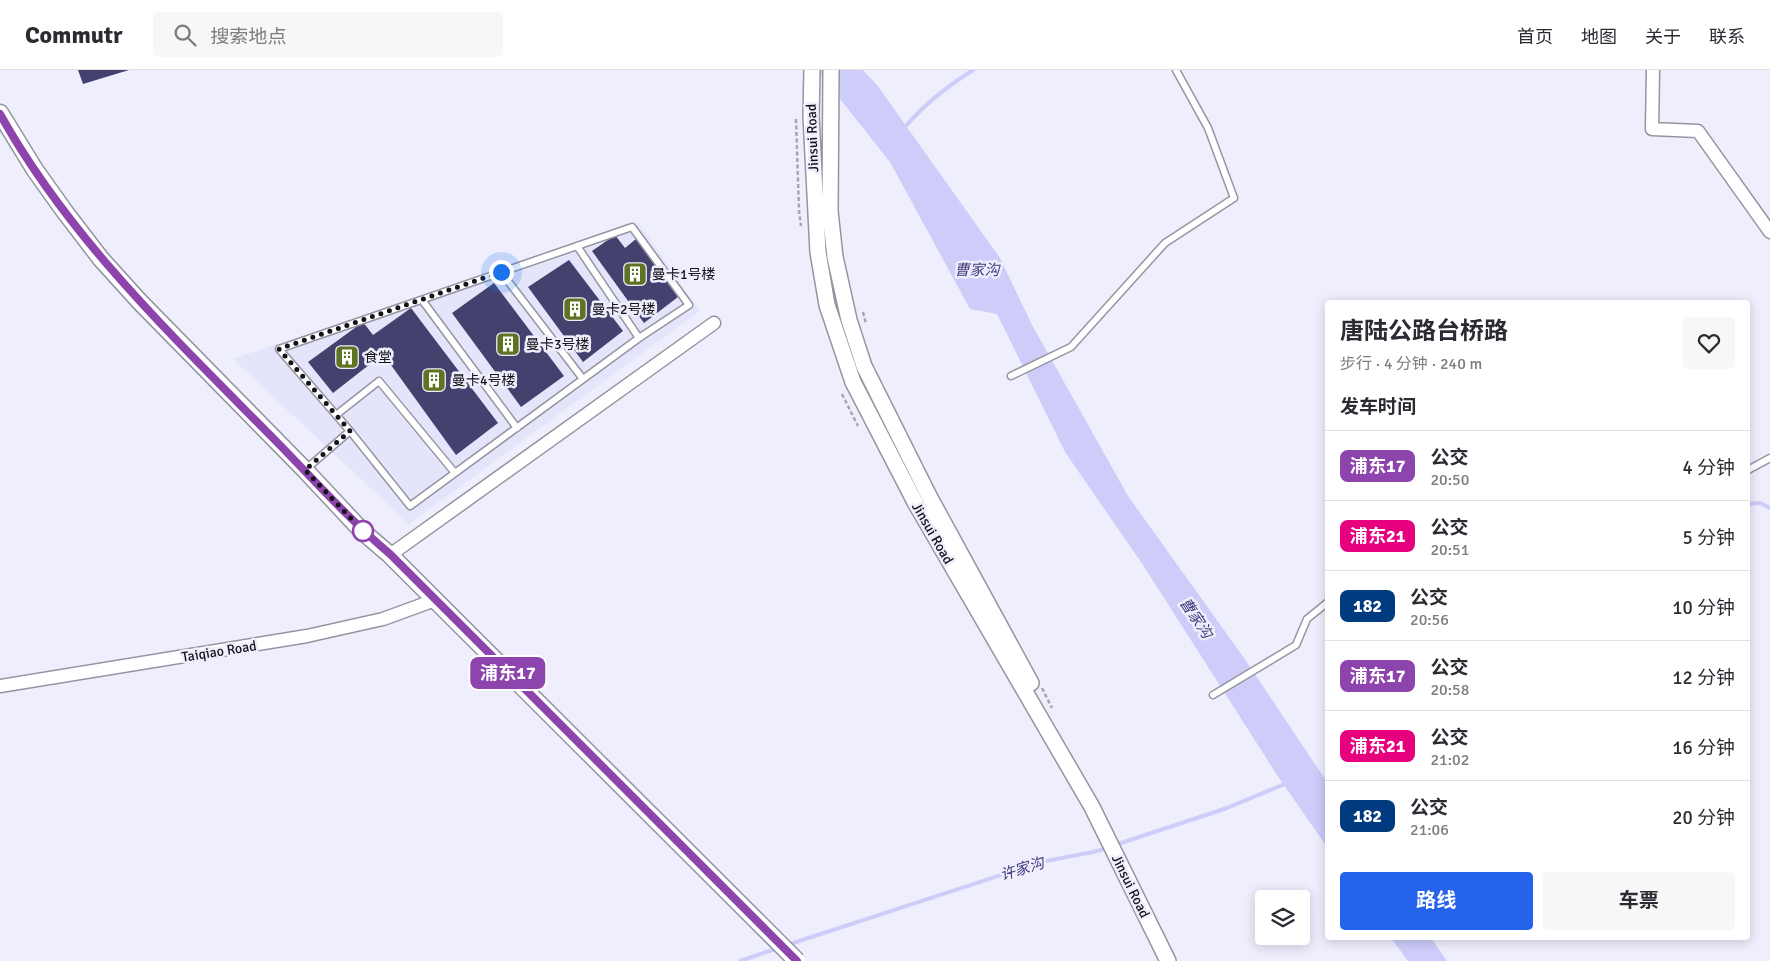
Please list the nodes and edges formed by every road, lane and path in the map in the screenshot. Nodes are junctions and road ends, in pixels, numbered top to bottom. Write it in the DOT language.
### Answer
graph roads {
  1 [pos="812,70"];
  2 [pos="831,70"];
  3 [pos="1176,70"];
  4 [pos="1653,70"];
  5 [pos="0,113"];
  6 [pos="1770,232"];
  7 [pos="577,246"];
  8 [pos="501,272"];
  9 [pos="422,300"];
  10 [pos="861,305"];
  11 [pos="714,323"];
  12 [pos="866,324"];
  13 [pos="639,338"];
  14 [pos="1011,376"];
  15 [pos="583,380"];
  16 [pos="336,415"];
  17 [pos="516,428"];
  18 [pos="350,431"];
  19 [pos="1770,458"];
  20 [pos="1750,469"];
  21 [pos="305,470"];
  22 [pos="454,473"];
  23 [pos="390,554"];
  24 [pos="435,600"];
  25 [pos="1325,604"];
  26 [pos="1038,680"];
  27 [pos="0,686"];
  28 [pos="1213,695"];
  29 [pos="1056,715"];
  30 [pos="1095,806"];
  31 [pos="1122,861"];
  32 [pos="797,961"];
  33 [pos="1168,961"];
  34 [pos="1177,961"];
  1 -- 30 [label="street, Jinsui Road"];
  2 -- 30 [label="street, Jinsui Road"];
  3 -- 14 [label="lane"];
  4 -- 6 [label="street"];
  5 -- 21 [label="main road"];
  7 -- 8 [label="lane"];
  7 -- 13 [label="lane"];
  7 -- 13 [label="lane"];
  8 -- 9 [label="lane"];
  8 -- 15 [label="lane"];
  9 -- 16 [label="lane"];
  9 -- 17 [label="lane"];
  10 -- 12 [label="path"];
  11 -- 23 [label="street"];
  13 -- 15 [label="lane"];
  15 -- 17 [label="lane"];
  16 -- 18 [label="lane"];
  16 -- 22 [label="lane"];
  17 -- 22 [label="lane"];
  18 -- 21 [label="lane"];
  18 -- 22 [label="lane"];
  19 -- 20 [label="lane"];
  21 -- 23 [label="main road"];
  23 -- 24 [label="main road"];
  24 -- 27 [label="street, Taiqiao Road"];
  24 -- 32 [label="main road, bridge"];
  25 -- 28 [label="lane"];
  26 -- 29 [label="path"];
  30 -- 31 [label="street, Jinsui Road"];
  31 -- 33 [label="street, Jinsui Road"];
  31 -- 34 [label="street, Jinsui Road"];
}
